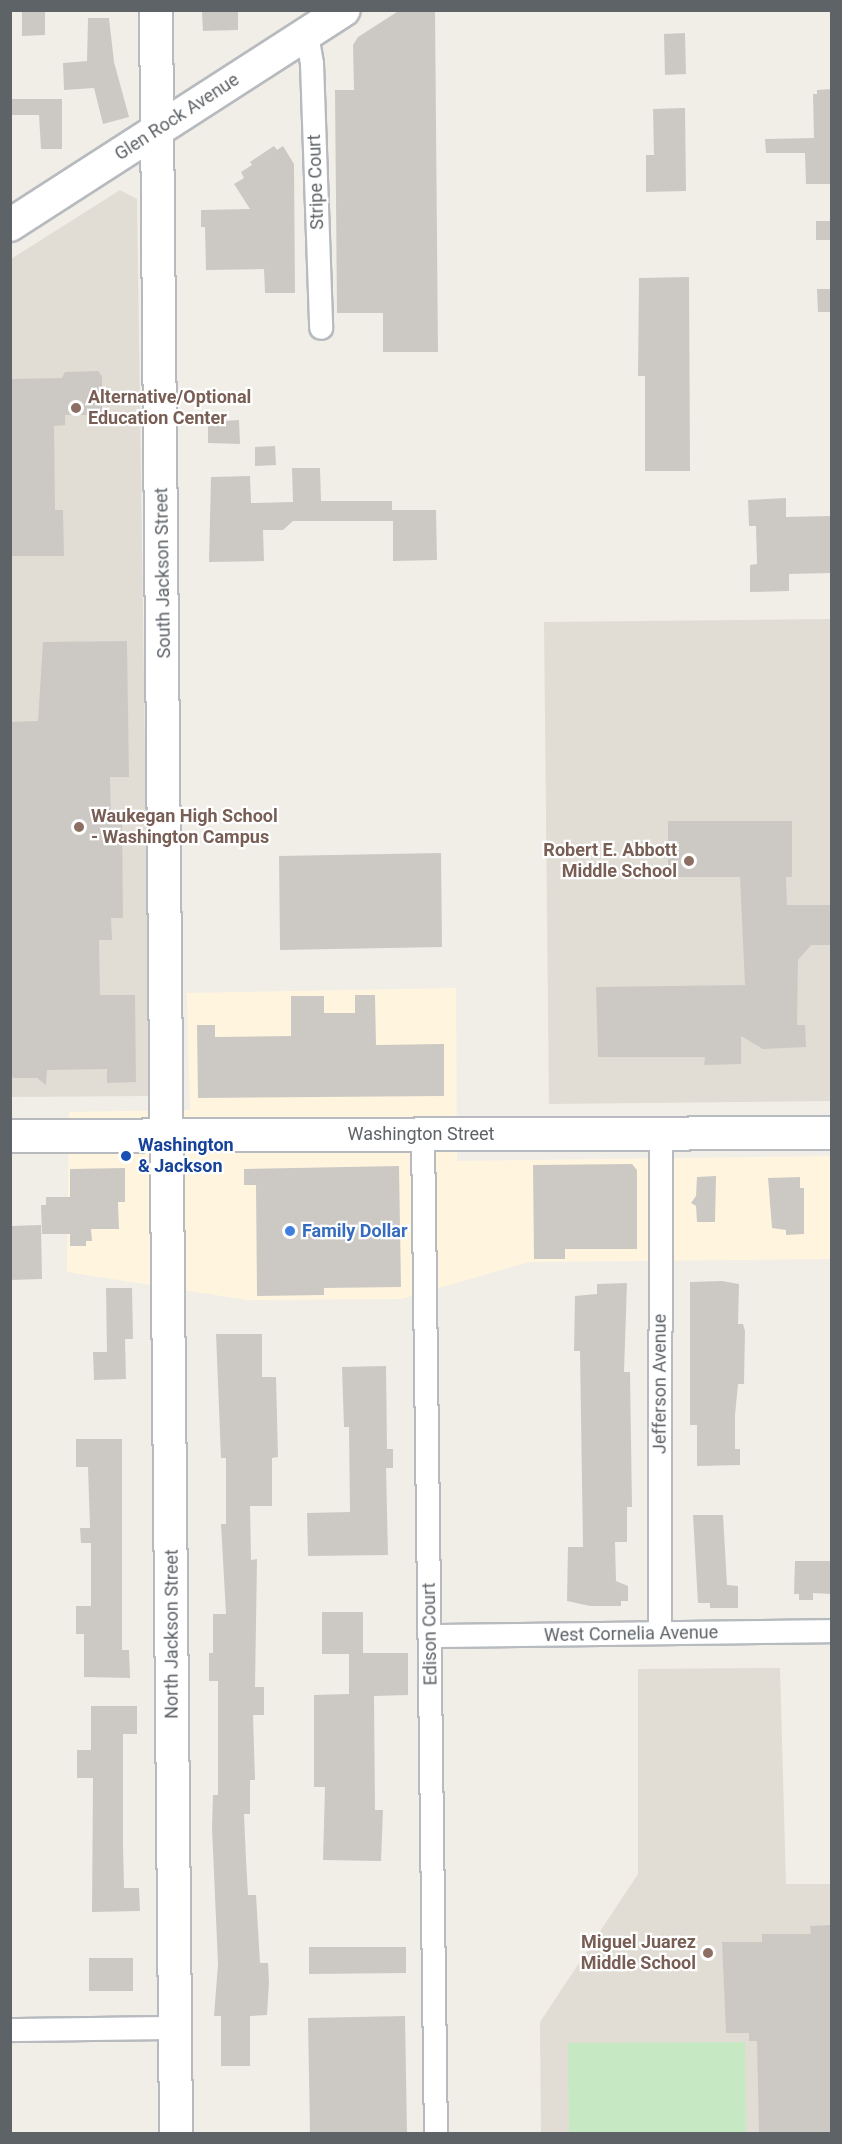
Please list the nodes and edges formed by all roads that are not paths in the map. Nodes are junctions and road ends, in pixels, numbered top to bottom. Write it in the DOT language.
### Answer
graph roads {
  1 [pos="156,10"];
  2 [pos="344,10"];
  3 [pos="307,35"];
  4 [pos="158,129"];
  5 [pos="10,225"];
  6 [pos="321,328"];
  7 [pos="831,1133"];
  8 [pos="423,1134"];
  9 [pos="661,1134"];
  10 [pos="170,1135"];
  11 [pos="10,1136"];
  12 [pos="831,1631"];
  13 [pos="660,1633"];
  14 [pos="430,1636"];
  15 [pos="175,2028"];
  16 [pos="10,2030"];
  17 [pos="176,2133"];
  18 [pos="436,2133"];
  1 -- 4 [label="street, South Jackson Street"];
  2 -- 3 [label="street, Glen Rock Avenue"];
  3 -- 4 [label="street, Glen Rock Avenue"];
  3 -- 6 [label="street, Stripe Court"];
  4 -- 5 [label="street, Glen Rock Avenue"];
  4 -- 10 [label="street, South Jackson Street"];
  7 -- 9 [label="street, Washington Street"];
  8 -- 9 [label="street, Washington Street"];
  8 -- 10 [label="street, Washington Street"];
  8 -- 14 [label="street, Edison Court"];
  9 -- 13 [label="street, Jefferson Avenue"];
  10 -- 11 [label="street, Washington Street"];
  10 -- 15 [label="street, North Jackson Street"];
  12 -- 13 [label="street, West Cornelia Avenue"];
  13 -- 14 [label="street, West Cornelia Avenue"];
  14 -- 18 [label="street, Edison Court"];
  15 -- 16 [label="street"];
  15 -- 17 [label="street, North Jackson Street"];
}
